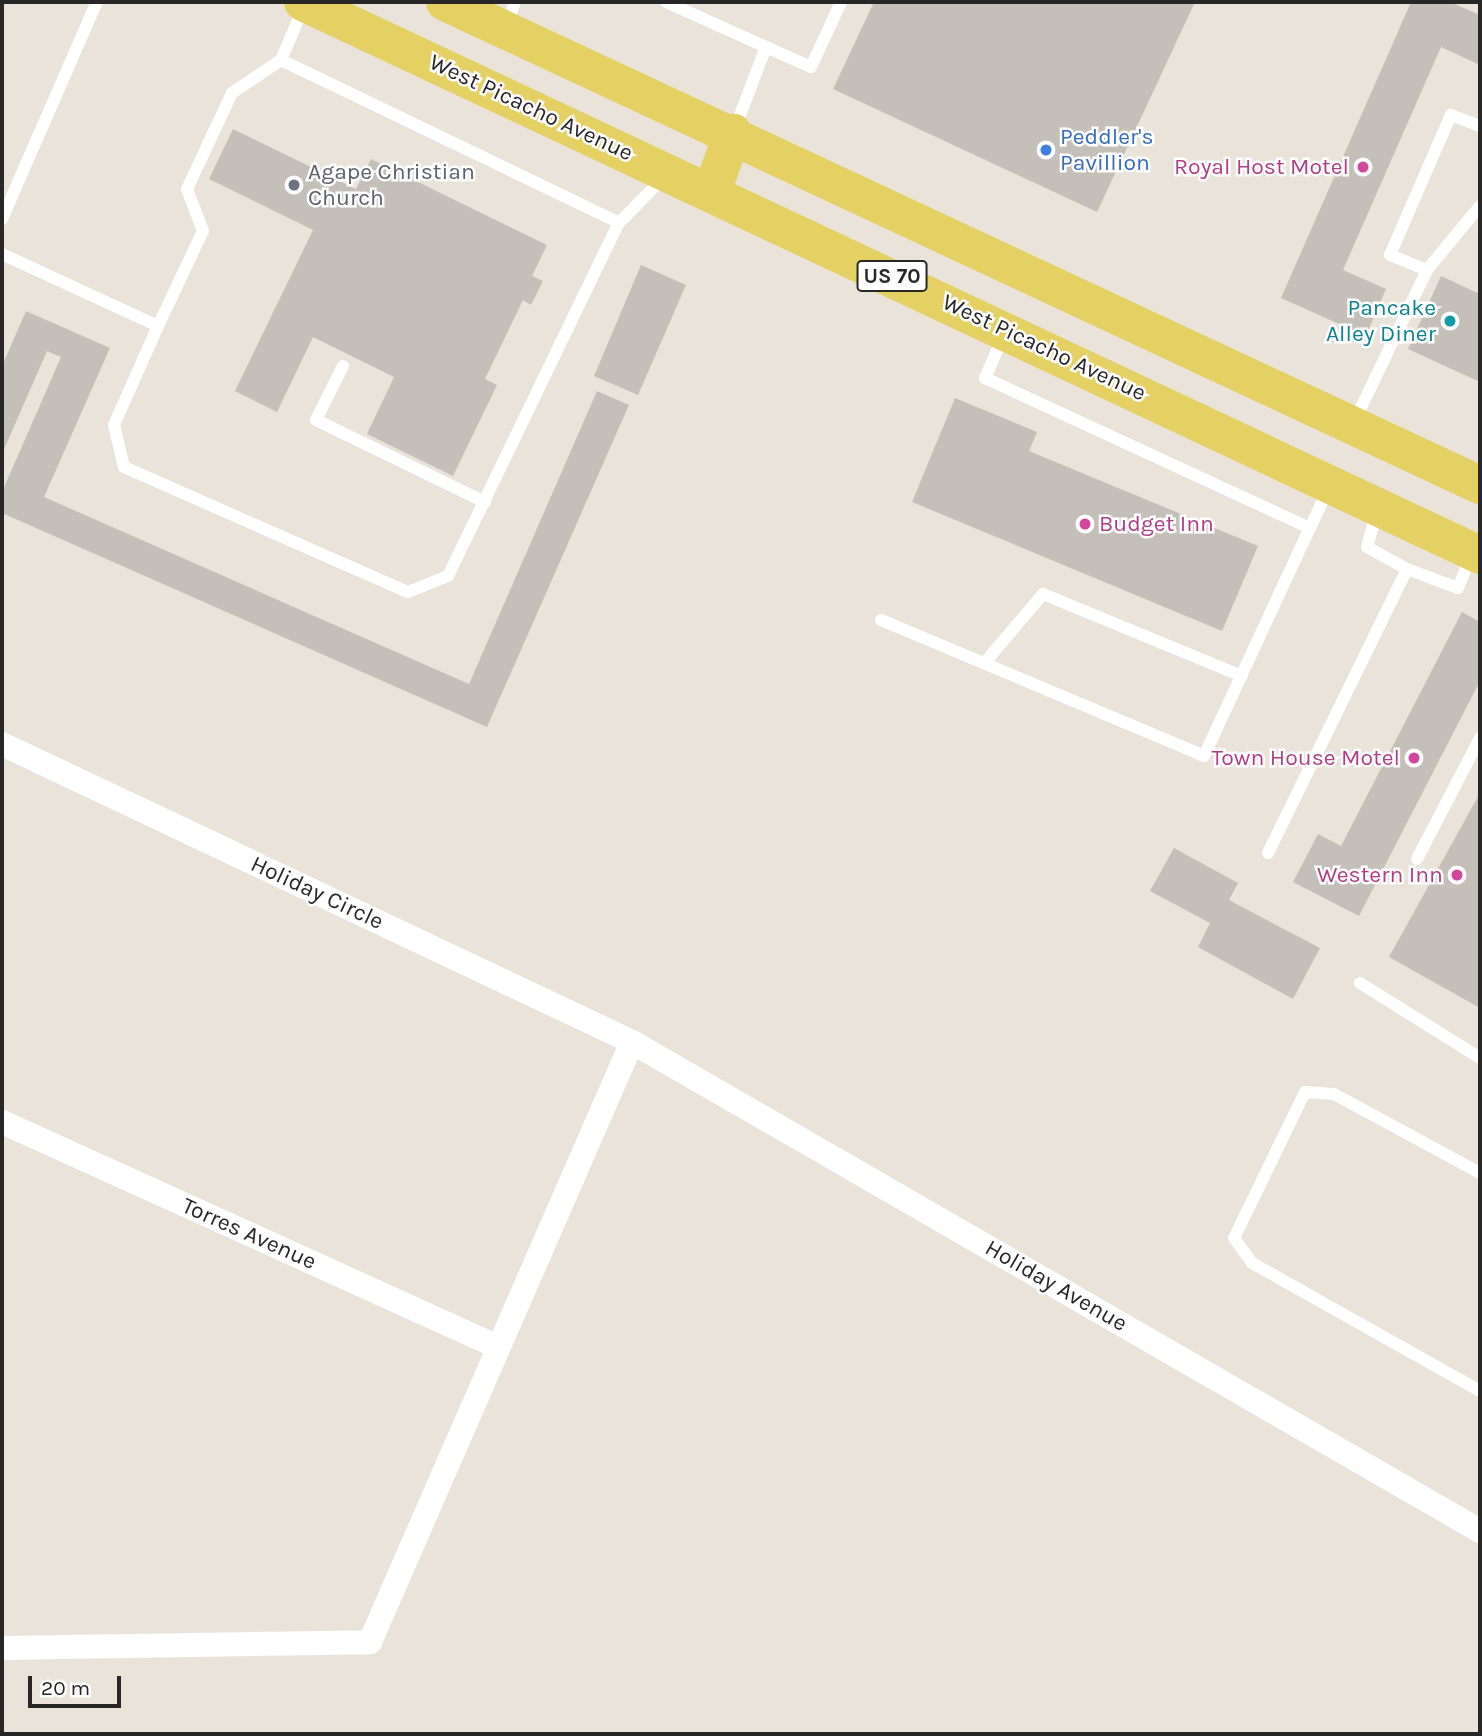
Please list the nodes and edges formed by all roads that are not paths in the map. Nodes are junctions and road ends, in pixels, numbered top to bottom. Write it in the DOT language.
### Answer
graph roads {
  1 [pos="97,2"];
  2 [pos="305,2"];
  3 [pos="445,2"];
  4 [pos="666,2"];
  5 [pos="841,2"];
  6 [pos="510,16"];
  7 [pos="766,47"];
  8 [pos="281,60"];
  9 [pos="1480,126"];
  10 [pos="733,133"];
  11 [pos="669,172"];
  12 [pos="712,191"];
  13 [pos="1480,206"];
  14 [pos="2,219"];
  15 [pos="619,223"];
  16 [pos="2,254"];
  17 [pos="1427,270"];
  18 [pos="158,326"];
  19 [pos="1006,330"];
  20 [pos="343,366"];
  21 [pos="1352,425"];
  22 [pos="1332,483"];
  23 [pos="1480,485"];
  24 [pos="485,502"];
  25 [pos="1378,505"];
  26 [pos="1310,528"];
  27 [pos="1476,553"];
  28 [pos="1407,569"];
  29 [pos="881,620"];
  30 [pos="986,661"];
  31 [pos="1242,676"];
  32 [pos="1480,738"];
  33 [pos="2,744"];
  34 [pos="1268,853"];
  35 [pos="1417,859"];
  36 [pos="1360,983"];
  37 [pos="632,1042"];
  38 [pos="1480,1058"];
  39 [pos="2,1122"];
  40 [pos="1480,1172"];
  41 [pos="496,1346"];
  42 [pos="1480,1391"];
  43 [pos="1480,1531"];
  44 [pos="2,1648"];
  1 -- 14 [label="lane"];
  2 -- 8 [label="lane"];
  2 -- 11 [label="main road, West Picacho Avenue / US 70"];
  3 -- 6 [label="main road, US 70"];
  4 -- 7 [label="lane"];
  5 -- 7 [label="lane"];
  6 -- 10 [label="main road, US 70"];
  7 -- 10 [label="lane"];
  8 -- 15 [label="lane"];
  8 -- 18 [label="lane"];
  9 -- 17 [label="lane"];
  10 -- 12 [label="main road"];
  10 -- 21 [label="main road, US 70"];
  11 -- 12 [label="main road, West Picacho Avenue / US 70"];
  11 -- 15 [label="lane"];
  12 -- 19 [label="main road, West Picacho Avenue / US 70"];
  13 -- 17 [label="lane"];
  15 -- 24 [label="lane"];
  16 -- 18 [label="lane"];
  17 -- 21 [label="lane"];
  18 -- 24 [label="lane"];
  19 -- 22 [label="main road, West Picacho Avenue / US 70"];
  19 -- 26 [label="lane"];
  20 -- 24 [label="lane"];
  21 -- 23 [label="main road, US 70"];
  22 -- 25 [label="main road, West Picacho Avenue / US 70"];
  22 -- 26 [label="lane"];
  25 -- 27 [label="main road, West Picacho Avenue / US 70"];
  25 -- 28 [label="lane"];
  26 -- 31 [label="lane"];
  27 -- 28 [label="lane"];
  28 -- 34 [label="lane"];
  29 -- 30 [label="lane"];
  30 -- 31 [label="lane"];
  30 -- 31 [label="lane"];
  32 -- 35 [label="lane"];
  33 -- 37 [label="street, Holiday Circle"];
  36 -- 38 [label="lane"];
  37 -- 41 [label="street"];
  37 -- 43 [label="street, Holiday Avenue"];
  39 -- 41 [label="street, Torres Avenue"];
  40 -- 42 [label="lane"];
  41 -- 44 [label="street"];
}
